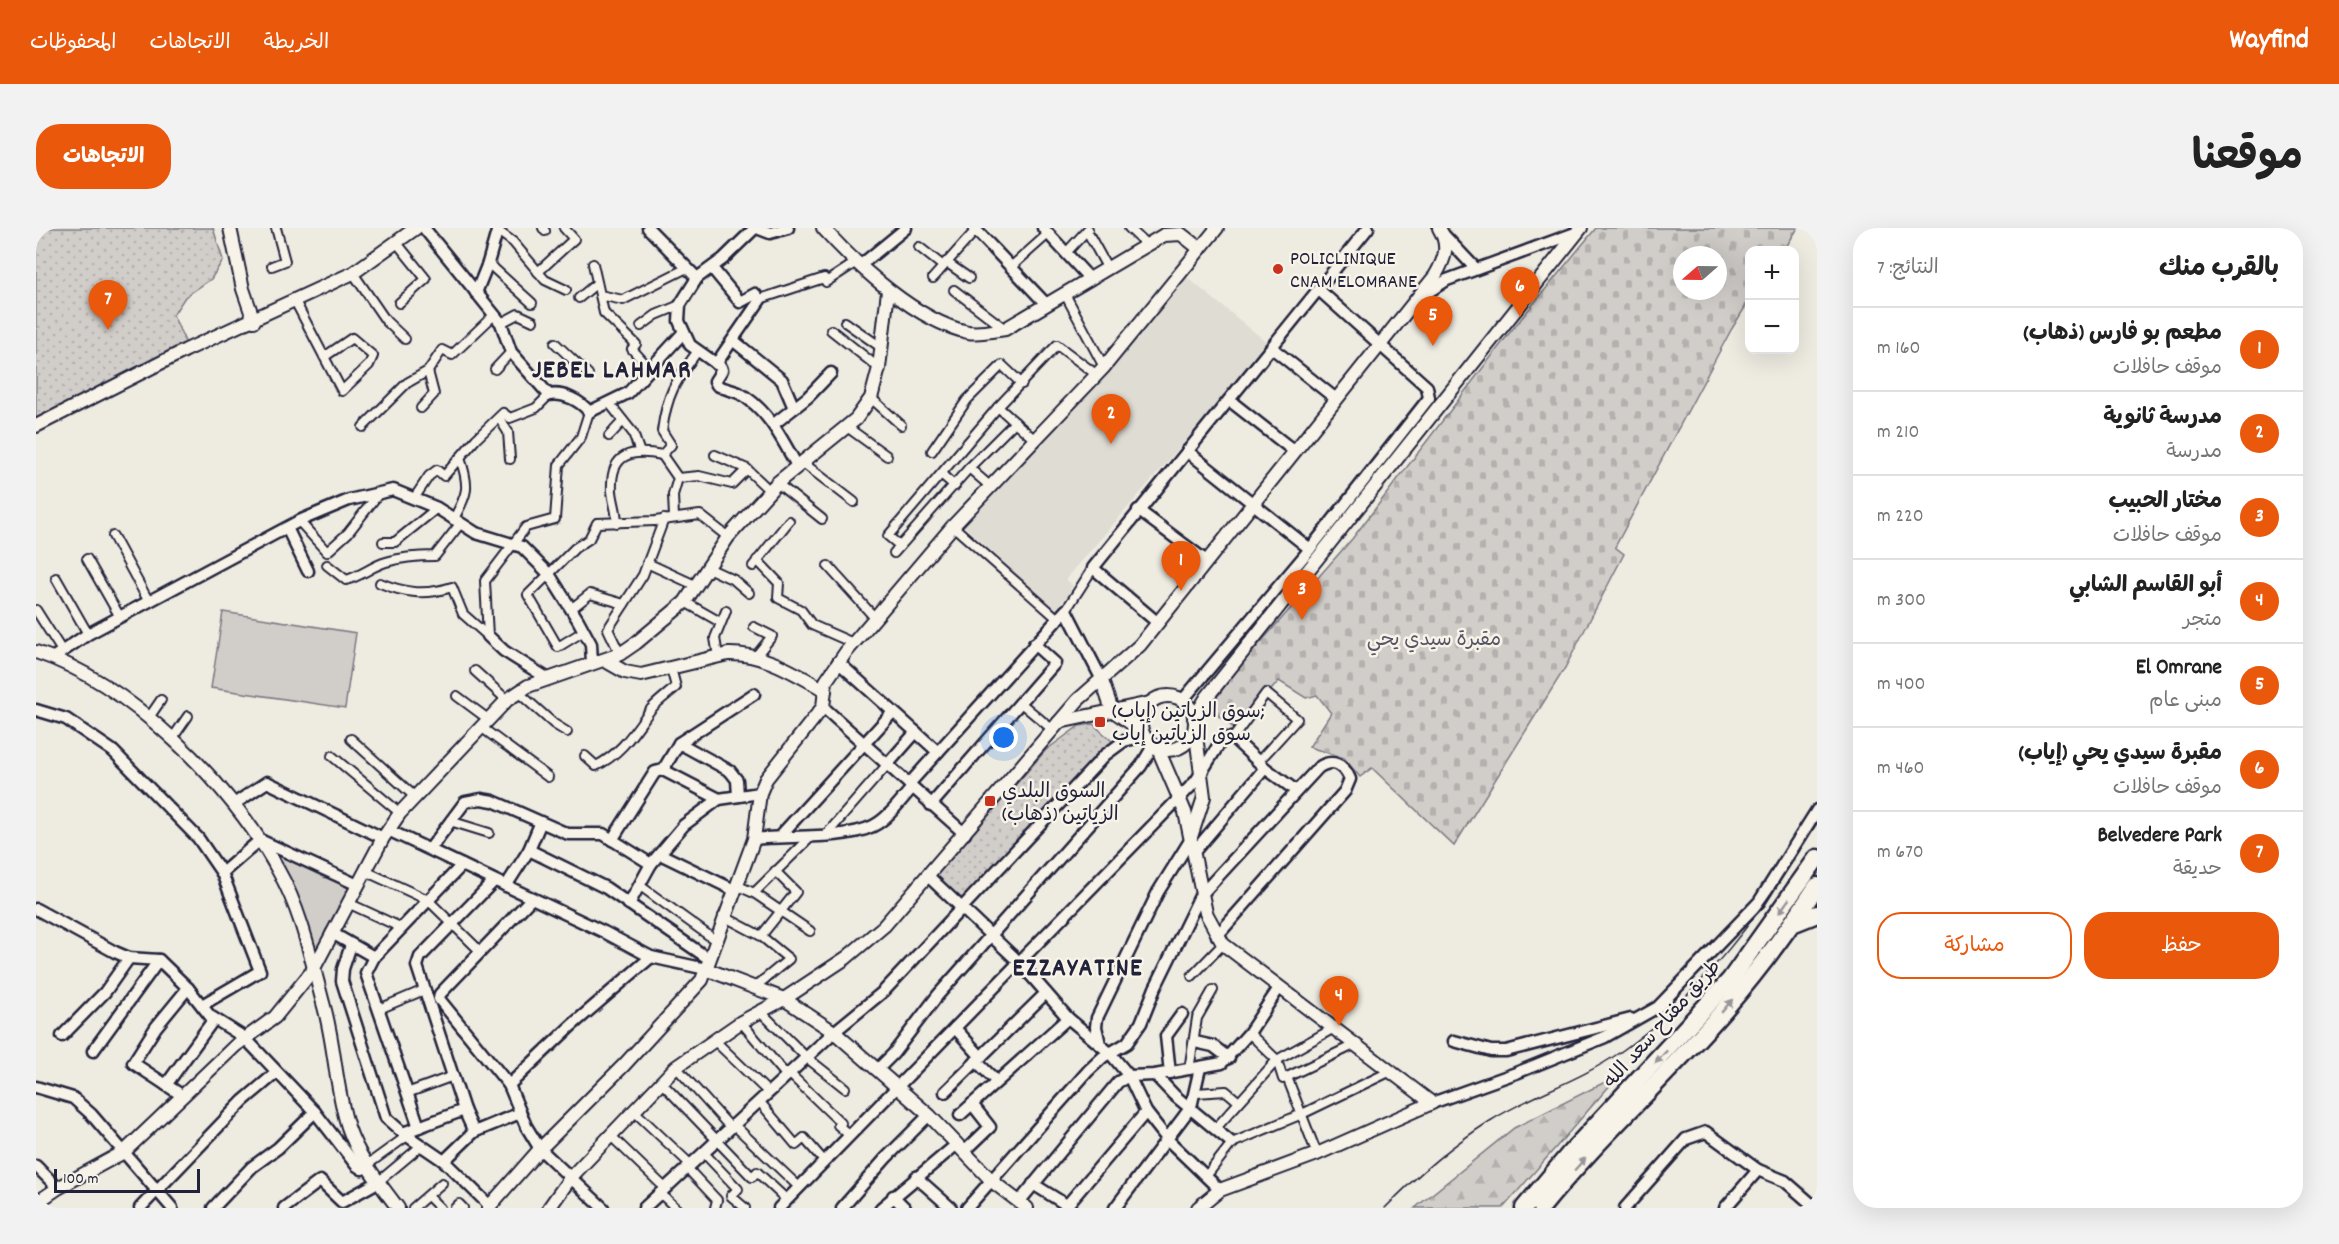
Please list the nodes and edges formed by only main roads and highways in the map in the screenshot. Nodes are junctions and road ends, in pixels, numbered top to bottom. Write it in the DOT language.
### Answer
graph roads {
  1 [pos="1815,872"];
  2 [pos="1817,914"];
  3 [pos="1791,925"];
  4 [pos="1524,1208"];
  5 [pos="1541,1208"];
  1 -- 3 [label="highway, طريق مفتاح سعد الله"];
  1 -- 4 [label="highway, طريق مفتاح سعد الله, one-way"];
  2 -- 3 [label="highway"];
  5 -- 3 [label="highway, طريق مفتاح سعد الله, one-way"];
}
